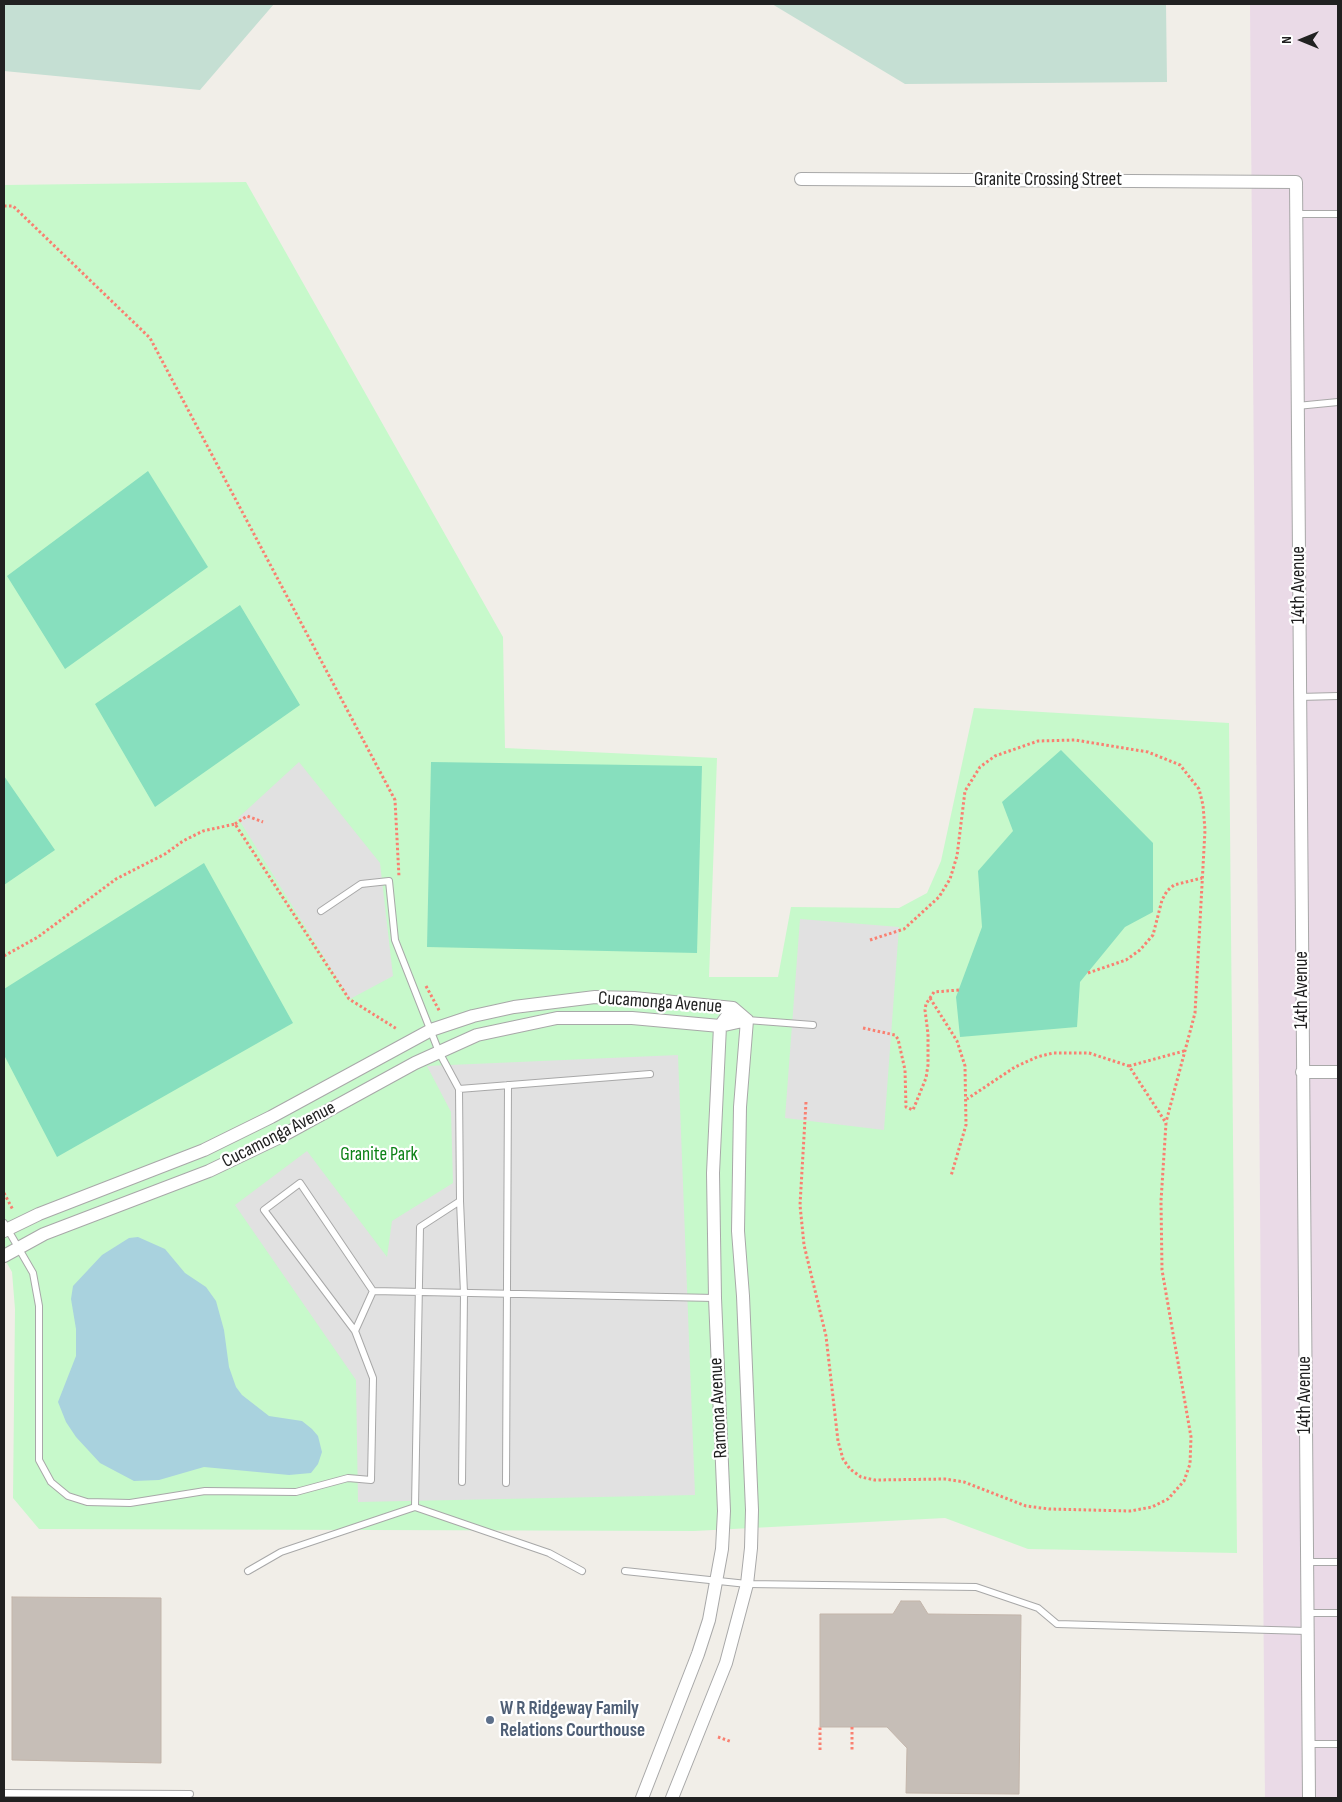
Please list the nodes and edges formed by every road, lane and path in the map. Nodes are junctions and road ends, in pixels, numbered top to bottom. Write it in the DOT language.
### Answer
graph roads {
  1 [pos="801,179"];
  2 [pos="1296,182"];
  3 [pos="4,206"];
  4 [pos="1296,214"];
  5 [pos="1338,214"];
  6 [pos="1338,402"];
  7 [pos="1297,406"];
  8 [pos="1300,696"];
  9 [pos="1338,696"];
  10 [pos="263,822"];
  11 [pos="235,824"];
  12 [pos="1202,878"];
  13 [pos="399,879"];
  14 [pos="320,910"];
  15 [pos="870,940"];
  16 [pos="4,956"];
  17 [pos="1088,973"];
  18 [pos="422,977"];
  19 [pos="959,990"];
  20 [pos="930,997"];
  21 [pos="733,1008"];
  22 [pos="440,1012"];
  23 [pos="747,1020"];
  24 [pos="813,1025"];
  25 [pos="720,1026"];
  26 [pos="863,1028"];
  27 [pos="397,1029"];
  28 [pos="431,1030"];
  29 [pos="1185,1051"];
  30 [pos="439,1052"];
  31 [pos="1129,1066"];
  32 [pos="1302,1072"];
  33 [pos="1338,1072"];
  34 [pos="650,1074"];
  35 [pos="508,1085"];
  36 [pos="459,1089"];
  37 [pos="967,1099"];
  38 [pos="806,1102"];
  39 [pos="1166,1123"];
  40 [pos="951,1176"];
  41 [pos="4,1193"];
  42 [pos="460,1201"];
  43 [pos="13,1210"];
  44 [pos="5,1227"];
  45 [pos="19,1246"];
  46 [pos="4,1256"];
  47 [pos="373,1292"];
  48 [pos="418,1292"];
  49 [pos="464,1293"];
  50 [pos="508,1294"];
  51 [pos="715,1298"];
  52 [pos="355,1331"];
  53 [pos="462,1482"];
  54 [pos="506,1483"];
  55 [pos="415,1507"];
  56 [pos="1306,1562"];
  57 [pos="1338,1562"];
  58 [pos="248,1571"];
  59 [pos="582,1571"];
  60 [pos="625,1571"];
  61 [pos="717,1581"];
  62 [pos="747,1584"];
  63 [pos="1306,1613"];
  64 [pos="1338,1613"];
  65 [pos="1307,1631"];
  66 [pos="820,1727"];
  67 [pos="852,1727"];
  68 [pos="718,1737"];
  69 [pos="732,1742"];
  70 [pos="1308,1744"];
  71 [pos="1338,1744"];
  72 [pos="820,1750"];
  73 [pos="852,1750"];
  74 [pos="4,1793"];
  75 [pos="190,1794"];
  76 [pos="81,1796"];
  77 [pos="676,1797"];
  78 [pos="642,1798"];
  79 [pos="1309,1798"];
  1 -- 2 [label="street, Granite Crossing Street"];
  2 -- 4 [label="street, 14th Avenue"];
  3 -- 13 [label="path"];
  4 -- 5 [label="lane"];
  4 -- 7 [label="street, 14th Avenue"];
  6 -- 7 [label="lane"];
  7 -- 8 [label="street, 14th Avenue"];
  8 -- 9 [label="lane"];
  8 -- 32 [label="street, 14th Avenue"];
  10 -- 11 [label="path"];
  11 -- 16 [label="path"];
  11 -- 27 [label="path"];
  12 -- 15 [label="path"];
  12 -- 17 [label="path"];
  12 -- 29 [label="path"];
  14 -- 28 [label="lane"];
  18 -- 22 [label="path"];
  19 -- 20 [label="path"];
  20 -- 26 [label="path"];
  20 -- 37 [label="path"];
  21 -- 23 [label="street, Cucamonga Avenue"];
  21 -- 25 [label="street"];
  21 -- 28 [label="street, Cucamonga Avenue"];
  23 -- 24 [label="lane"];
  23 -- 25 [label="street, Cucamonga Avenue"];
  23 -- 62 [label="street, Ramona Avenue"];
  25 -- 30 [label="street, Cucamonga Avenue"];
  25 -- 51 [label="street, Ramona Avenue"];
  28 -- 30 [label="lane"];
  28 -- 44 [label="street, Cucamonga Avenue"];
  29 -- 31 [label="path"];
  29 -- 39 [label="path"];
  30 -- 36 [label="lane"];
  30 -- 45 [label="street, Cucamonga Avenue"];
  31 -- 37 [label="path"];
  31 -- 39 [label="path"];
  32 -- 33 [label="street"];
  32 -- 56 [label="street, 14th Avenue"];
  34 -- 35 [label="lane"];
  35 -- 36 [label="lane"];
  35 -- 50 [label="lane"];
  36 -- 42 [label="lane"];
  37 -- 40 [label="path"];
  38 -- 39 [label="path"];
  41 -- 43 [label="path"];
  42 -- 48 [label="lane"];
  42 -- 49 [label="lane"];
  44 -- 45 [label="lane"];
  45 -- 46 [label="street, Cucamonga Avenue"];
  45 -- 52 [label="lane"];
  47 -- 48 [label="lane"];
  47 -- 52 [label="lane"];
  47 -- 52 [label="lane"];
  48 -- 49 [label="lane"];
  48 -- 55 [label="lane"];
  49 -- 50 [label="lane"];
  49 -- 53 [label="lane"];
  50 -- 51 [label="lane"];
  50 -- 54 [label="lane"];
  51 -- 61 [label="street, Ramona Avenue"];
  55 -- 58 [label="lane"];
  55 -- 59 [label="lane"];
  56 -- 57 [label="lane"];
  56 -- 63 [label="street, 14th Avenue"];
  60 -- 61 [label="lane"];
  61 -- 62 [label="lane"];
  61 -- 78 [label="street, Ramona Avenue"];
  62 -- 65 [label="lane"];
  62 -- 77 [label="street, Ramona Avenue"];
  63 -- 64 [label="lane"];
  63 -- 65 [label="street, 14th Avenue"];
  65 -- 70 [label="street, 14th Avenue"];
  66 -- 72 [label="path"];
  67 -- 73 [label="path"];
  68 -- 69 [label="path"];
  70 -- 71 [label="lane"];
  70 -- 79 [label="street, 14th Avenue"];
  74 -- 76 [label="lane"];
  75 -- 76 [label="lane"];
}
